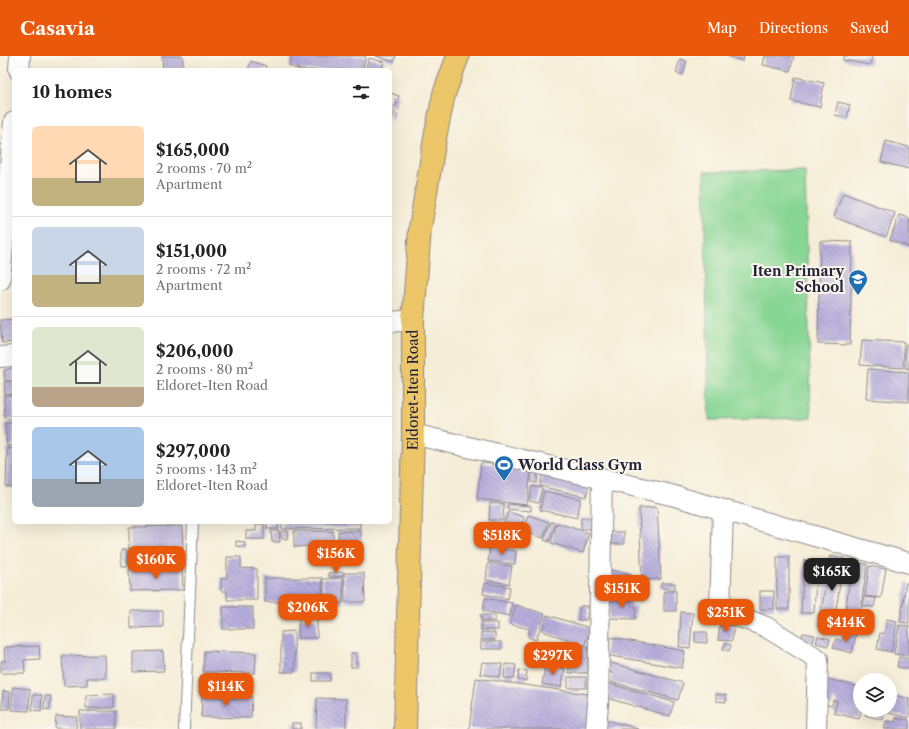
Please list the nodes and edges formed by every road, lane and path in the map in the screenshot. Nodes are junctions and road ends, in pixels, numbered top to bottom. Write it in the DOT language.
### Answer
graph roads {
  1 [pos="20,56"];
  2 [pos="458,56"];
  3 [pos="19,68"];
  4 [pos="12,145"];
  5 [pos="0,280"];
  6 [pos="413,320"];
  7 [pos="392,322"];
  8 [pos="12,356"];
  9 [pos="0,358"];
  10 [pos="413,434"];
  11 [pos="602,478"];
  12 [pos="723,510"];
  13 [pos="193,524"];
  14 [pos="909,563"];
  15 [pos="184,729"];
  16 [pos="405,729"];
  17 [pos="596,729"];
  18 [pos="816,729"];
  1 -- 3 [label="street"];
  2 -- 6 [label="main road, Eldoret-Iten Road"];
  4 -- 5 [label="street"];
  6 -- 7 [label="street"];
  6 -- 10 [label="main road, Eldoret-Iten Road"];
  8 -- 9 [label="street"];
  10 -- 11 [label="street"];
  10 -- 16 [label="main road, Eldoret-Iten Road"];
  11 -- 12 [label="street"];
  11 -- 17 [label="street"];
  12 -- 14 [label="street"];
  12 -- 18 [label="street"];
  13 -- 15 [label="lane"];
}
